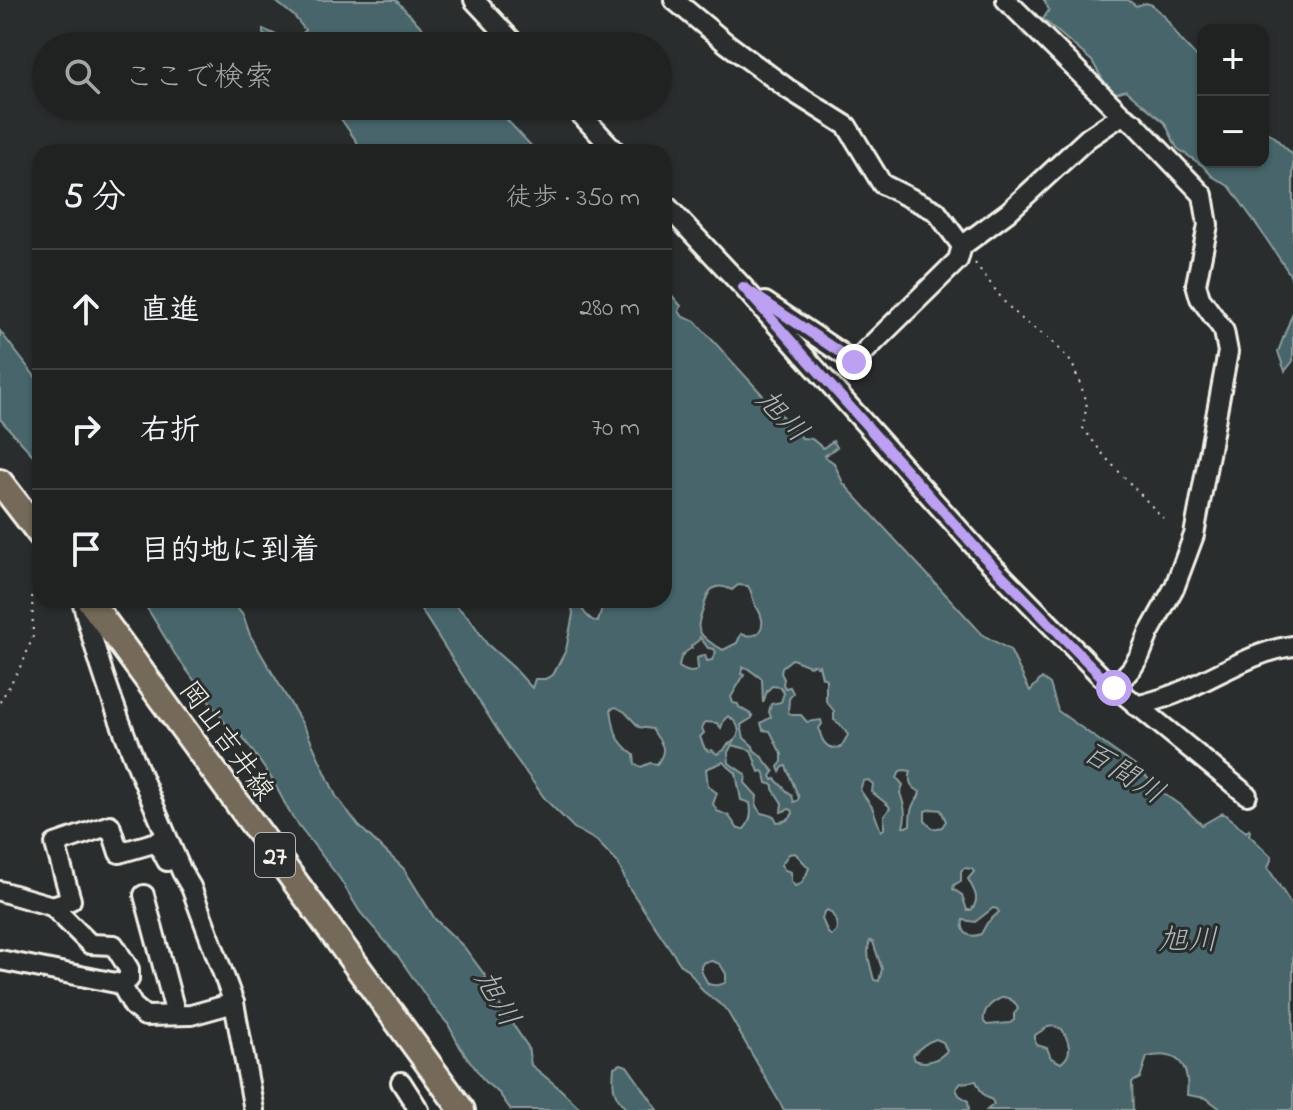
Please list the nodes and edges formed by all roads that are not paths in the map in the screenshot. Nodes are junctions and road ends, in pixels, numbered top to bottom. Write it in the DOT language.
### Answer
graph roads {
  1 [pos="474,0"];
  2 [pos="674,0"];
  3 [pos="1006,0"];
  4 [pos="504,32"];
  5 [pos="1122,115"];
  6 [pos="586,120"];
  7 [pos="609,144"];
  8 [pos="672,212"];
  9 [pos="962,246"];
  10 [pos="743,287"];
  11 [pos="0,482"];
  12 [pos="32,524"];
  13 [pos="84,608"];
  14 [pos="95,608"];
  15 [pos="1293,646"];
  16 [pos="1114,688"];
  17 [pos="1136,706"];
  18 [pos="1247,795"];
  19 [pos="182,872"];
  20 [pos="0,891"];
  21 [pos="144,895"];
  22 [pos="52,906"];
  23 [pos="0,960"];
  24 [pos="121,984"];
  25 [pos="234,1003"];
  26 [pos="176,1015"];
  27 [pos="401,1082"];
  28 [pos="254,1110"];
  29 [pos="419,1110"];
  30 [pos="462,1110"];
  1 -- 4 [label="street"];
  2 -- 9 [label="street"];
  3 -- 5 [label="street"];
  5 -- 9 [label="street"];
  5 -- 16 [label="street"];
  6 -- 7 [label="street"];
  8 -- 10 [label="street"];
  9 -- 10 [label="street"];
  10 -- 16 [label="street"];
  11 -- 12 [label="main road"];
  13 -- 19 [label="street"];
  14 -- 30 [label="main road, 岡山吉井線 / 27"];
  15 -- 17 [label="street"];
  16 -- 17 [label="street"];
  17 -- 18 [label="street"];
  19 -- 22 [label="street"];
  19 -- 25 [label="street"];
  20 -- 22 [label="street"];
  21 -- 26 [label="street"];
  22 -- 24 [label="street"];
  23 -- 24 [label="street"];
  24 -- 26 [label="street"];
  25 -- 26 [label="street"];
  25 -- 28 [label="street"];
  27 -- 29 [label="street"];
}
